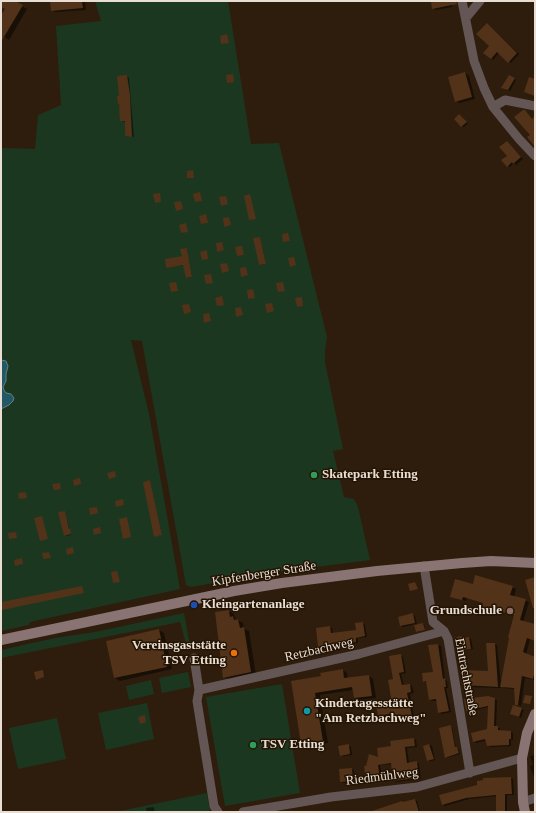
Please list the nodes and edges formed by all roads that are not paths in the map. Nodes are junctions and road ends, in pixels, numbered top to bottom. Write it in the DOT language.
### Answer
graph roads {
  1 [pos="462,1"];
  2 [pos="480,1"];
  3 [pos="466,18"];
  4 [pos="535,106"];
  5 [pos="493,107"];
  6 [pos="535,156"];
  7 [pos="535,563"];
  8 [pos="424,566"];
  9 [pos="444,631"];
  10 [pos="1,640"];
  11 [pos="194,658"];
  12 [pos="199,690"];
  13 [pos="535,714"];
  14 [pos="522,758"];
  15 [pos="470,773"];
  16 [pos="535,798"];
  17 [pos="524,807"];
  18 [pos="218,812"];
  19 [pos="243,812"];
  1 -- 3 [label="street"];
  2 -- 3 [label="street"];
  3 -- 5 [label="street"];
  4 -- 5 [label="street"];
  5 -- 6 [label="street"];
  7 -- 8 [label="street, Kipfenberger Straße"];
  8 -- 9 [label="street, Eintrachtstraße"];
  8 -- 10 [label="street, Kipfenberger Straße"];
  9 -- 12 [label="street, Retzbachweg"];
  9 -- 15 [label="street, Eintrachtstraße"];
  11 -- 12 [label="street"];
  12 -- 18 [label="street"];
  13 -- 14 [label="street"];
  14 -- 15 [label="street, Riedmühlweg"];
  14 -- 17 [label="street"];
  15 -- 19 [label="street, Riedmühlweg"];
  16 -- 17 [label="street"];
}
